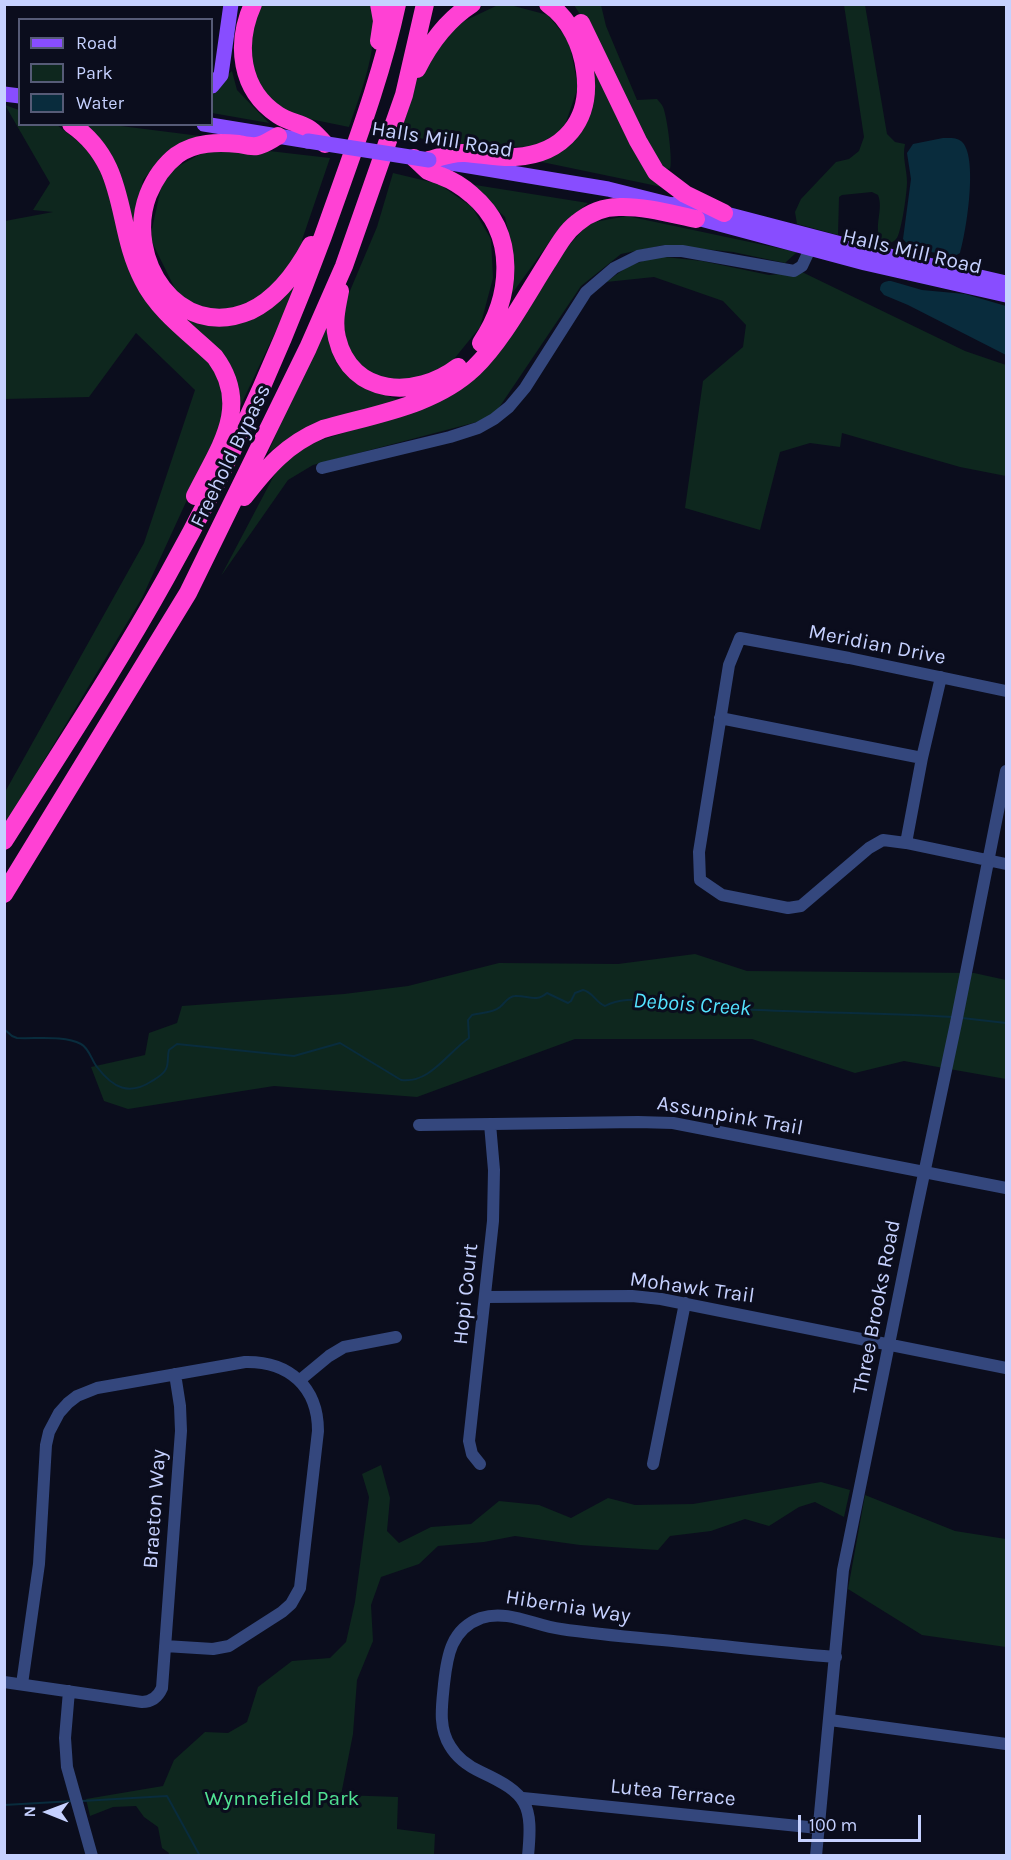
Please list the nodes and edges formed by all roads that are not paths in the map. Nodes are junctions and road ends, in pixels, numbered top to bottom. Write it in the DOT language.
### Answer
graph roads {
  1 [pos="231,4"];
  2 [pos="253,4"];
  3 [pos="379,4"];
  4 [pos="397,4"];
  5 [pos="425,4"];
  6 [pos="472,4"];
  7 [pos="548,4"];
  8 [pos="568,4"];
  9 [pos="213,85"];
  10 [pos="404,95"];
  11 [pos="365,117"];
  12 [pos="213,125"];
  13 [pos="73,126"];
  14 [pos="278,136"];
  15 [pos="314,138"];
  16 [pos="423,162"];
  17 [pos="334,205"];
  18 [pos="672,205"];
  19 [pos="724,213"];
  20 [pos="696,219"];
  21 [pos="810,249"];
  22 [pos="344,266"];
  23 [pos="1004,290"];
  24 [pos="322,468"];
  25 [pos="218,532"];
  26 [pos="123,651"];
  27 [pos="941,677"];
  28 [pos="1006,690"];
  29 [pos="720,718"];
  30 [pos="922,758"];
  31 [pos="1006,771"];
  32 [pos="4,841"];
  33 [pos="906,843"];
  34 [pos="990,859"];
  35 [pos="1006,864"];
  36 [pos="4,894"];
  37 [pos="490,1124"];
  38 [pos="418,1125"];
  39 [pos="924,1172"];
  40 [pos="1006,1188"];
  41 [pos="486,1297"];
  42 [pos="685,1303"];
  43 [pos="396,1337"];
  44 [pos="890,1343"];
  45 [pos="1006,1368"];
  46 [pos="175,1374"];
  47 [pos="300,1380"];
  48 [pos="480,1464"];
  49 [pos="653,1464"];
  50 [pos="165,1646"];
  51 [pos="836,1657"];
  52 [pos="4,1682"];
  53 [pos="22,1684"];
  54 [pos="69,1691"];
  55 [pos="830,1720"];
  56 [pos="1006,1744"];
  57 [pos="523,1798"];
  58 [pos="818,1828"];
  59 [pos="92,1856"];
  60 [pos="528,1856"];
  61 [pos="816,1856"];
  1 -- 9 [label="main road"];
  2 -- 15 [label="highway"];
  3 -- 11 [label="highway"];
  4 -- 11 [label="highway, Freehold Bypass"];
  5 -- 10 [label="highway, Freehold Bypass"];
  6 -- 10 [label="highway"];
  7 -- 16 [label="highway"];
  8 -- 19 [label="highway"];
  10 -- 22 [label="highway, Freehold Bypass"];
  11 -- 17 [label="highway, Freehold Bypass"];
  12 -- 14 [label="main road, Halls Mill Road"];
  13 -- 26 [label="highway"];
  14 -- 15 [label="main road, Halls Mill Road"];
  14 -- 17 [label="highway"];
  15 -- 16 [label="main road, Halls Mill Road, bridge"];
  16 -- 18 [label="main road, Halls Mill Road"];
  16 -- 22 [label="highway"];
  17 -- 26 [label="highway, Freehold Bypass"];
  18 -- 19 [label="main road, Halls Mill Road"];
  18 -- 20 [label="main road, Halls Mill Road"];
  19 -- 23 [label="main road, Halls Mill Road"];
  20 -- 21 [label="main road, Halls Mill Road"];
  20 -- 25 [label="highway"];
  21 -- 23 [label="main road, Halls Mill Road"];
  21 -- 24 [label="street"];
  22 -- 25 [label="highway, Freehold Bypass"];
  25 -- 36 [label="highway, Freehold Bypass"];
  26 -- 32 [label="highway, Freehold Bypass"];
  27 -- 28 [label="street, Meridian Drive"];
  27 -- 29 [label="street, Meridian Drive"];
  27 -- 30 [label="street"];
  29 -- 30 [label="street"];
  29 -- 33 [label="street"];
  30 -- 33 [label="street"];
  31 -- 34 [label="street, Three Brooks Road"];
  33 -- 34 [label="street"];
  34 -- 35 [label="street"];
  34 -- 39 [label="street, Three Brooks Road"];
  37 -- 38 [label="street, Assunpink Trail"];
  37 -- 39 [label="street, Assunpink Trail"];
  37 -- 41 [label="street, Hopi Court"];
  39 -- 40 [label="street, Assunpink Trail"];
  39 -- 44 [label="street, Three Brooks Road"];
  41 -- 42 [label="street, Mohawk Trail"];
  41 -- 48 [label="street, Hopi Court"];
  42 -- 44 [label="street, Mohawk Trail"];
  42 -- 49 [label="street"];
  43 -- 47 [label="street"];
  44 -- 45 [label="street, Mohawk Trail"];
  44 -- 51 [label="street, Three Brooks Road"];
  46 -- 47 [label="street"];
  46 -- 50 [label="street, Braeton Way"];
  46 -- 53 [label="street"];
  47 -- 50 [label="street"];
  50 -- 54 [label="street, Braeton Way"];
  51 -- 55 [label="street, Three Brooks Road"];
  51 -- 57 [label="street, Hibernia Way"];
  52 -- 53 [label="street"];
  53 -- 54 [label="street"];
  54 -- 59 [label="street"];
  55 -- 56 [label="street"];
  55 -- 58 [label="street, Three Brooks Road"];
  57 -- 58 [label="street, Lutea Terrace"];
  57 -- 60 [label="street"];
  58 -- 61 [label="street, Three Brooks Road"];
}
